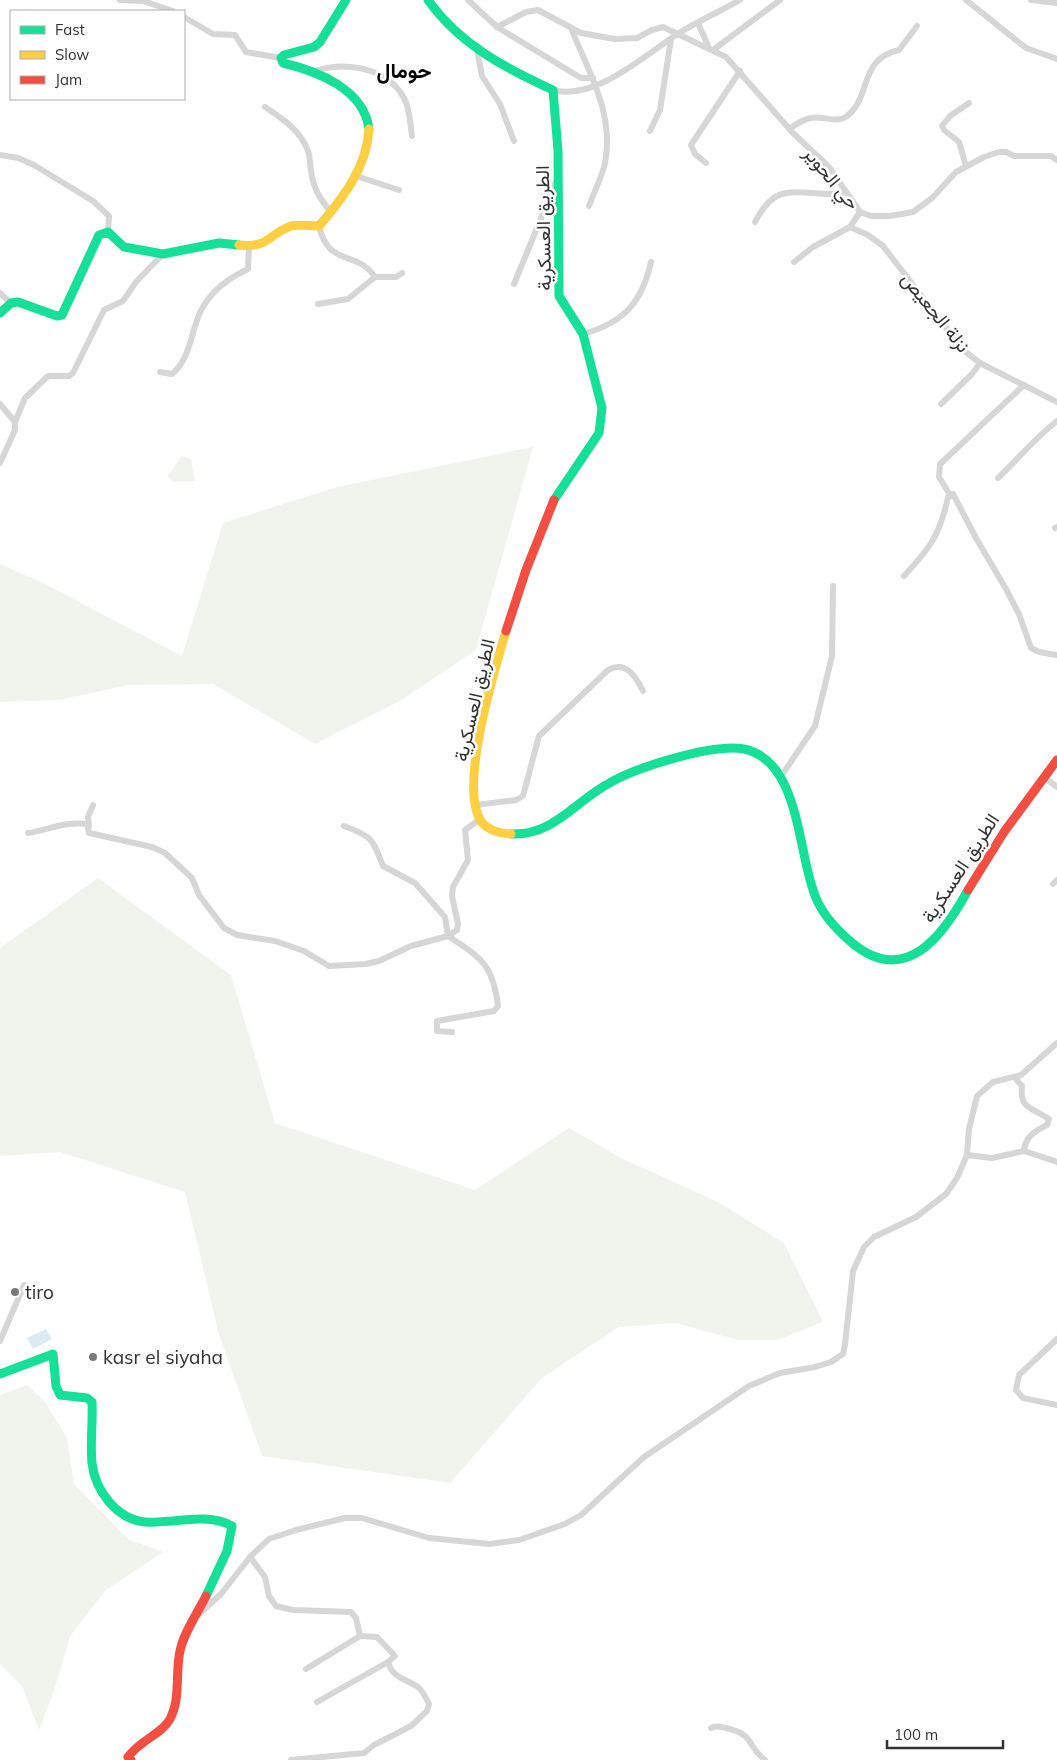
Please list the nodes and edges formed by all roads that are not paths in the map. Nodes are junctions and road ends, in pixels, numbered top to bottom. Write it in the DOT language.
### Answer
graph roads {
  1 [pos="120,0"];
  2 [pos="346,0"];
  3 [pos="428,0"];
  4 [pos="468,0"];
  5 [pos="740,0"];
  6 [pos="780,0"];
  7 [pos="966,0"];
  8 [pos="1031,0"];
  9 [pos="1057,3"];
  10 [pos="170,10"];
  11 [pos="185,18"];
  12 [pos="698,23"];
  13 [pos="917,26"];
  14 [pos="497,27"];
  15 [pos="571,28"];
  16 [pos="674,37"];
  17 [pos="711,49"];
  18 [pos="477,50"];
  19 [pos="281,58"];
  20 [pos="1057,59"];
  21 [pos="315,70"];
  22 [pos="740,71"];
  23 [pos="593,78"];
  24 [pos="597,86"];
  25 [pos="552,90"];
  26 [pos="969,103"];
  27 [pos="265,107"];
  28 [pos="789,129"];
  29 [pos="650,131"];
  30 [pos="412,136"];
  31 [pos="514,140"];
  32 [pos="0,155"];
  33 [pos="1057,160"];
  34 [pos="706,163"];
  35 [pos="966,166"];
  36 [pos="356,176"];
  37 [pos="558,176"];
  38 [pos="399,190"];
  39 [pos="846,192"];
  40 [pos="589,206"];
  41 [pos="331,212"];
  42 [pos="860,212"];
  43 [pos="755,222"];
  44 [pos="319,226"];
  45 [pos="850,227"];
  46 [pos="108,232"];
  47 [pos="249,246"];
  48 [pos="163,254"];
  49 [pos="651,262"];
  50 [pos="794,262"];
  51 [pos="402,273"];
  52 [pos="376,277"];
  53 [pos="514,284"];
  54 [pos="0,293"];
  55 [pos="11,303"];
  56 [pos="318,304"];
  57 [pos="0,313"];
  58 [pos="583,334"];
  59 [pos="980,363"];
  60 [pos="160,372"];
  61 [pos="1024,384"];
  62 [pos="1057,402"];
  63 [pos="0,404"];
  64 [pos="941,404"];
  65 [pos="1057,420"];
  66 [pos="15,422"];
  67 [pos="0,463"];
  68 [pos="998,478"];
  69 [pos="950,495"];
  70 [pos="904,576"];
  71 [pos="833,586"];
  72 [pos="1057,655"];
  73 [pos="643,691"];
  74 [pos="1057,760"];
  75 [pos="1044,777"];
  76 [pos="780,778"];
  77 [pos="1057,787"];
  78 [pos="93,806"];
  79 [pos="476,806"];
  80 [pos="480,819"];
  81 [pos="344,826"];
  82 [pos="28,833"];
  83 [pos="89,833"];
  84 [pos="448,936"];
  85 [pos="452,1032"];
  86 [pos="1057,1043"];
  87 [pos="1014,1077"];
  88 [pos="1024,1151"];
  89 [pos="968,1155"];
  90 [pos="1057,1162"];
  91 [pos="24,1285"];
  92 [pos="1057,1339"];
  93 [pos="0,1341"];
  94 [pos="0,1374"];
  95 [pos="1057,1406"];
  96 [pos="250,1557"];
  97 [pos="198,1615"];
  98 [pos="360,1636"];
  99 [pos="388,1662"];
  100 [pos="306,1669"];
  101 [pos="317,1702"];
  102 [pos="711,1728"];
  103 [pos="128,1759"];
  104 [pos="291,1760"];
  105 [pos="765,1760"];
  1 -- 10 [label="street"];
  2 -- 19 [label="main road"];
  3 -- 18 [label="main road"];
  4 -- 14 [label="street"];
  5 -- 12 [label="street"];
  6 -- 17 [label="street"];
  7 -- 20 [label="street"];
  8 -- 9 [label="street"];
  11 -- 19 [label="street"];
  12 -- 16 [label="street"];
  12 -- 17 [label="street"];
  13 -- 28 [label="street"];
  14 -- 15 [label="street"];
  14 -- 23 [label="street"];
  15 -- 16 [label="street, حي الحوير"];
  15 -- 23 [label="street"];
  16 -- 17 [label="street, حي الحوير"];
  16 -- 24 [label="street"];
  16 -- 29 [label="street"];
  17 -- 22 [label="street, حي الحوير"];
  18 -- 25 [label="main road"];
  18 -- 31 [label="street"];
  19 -- 21 [label="main road"];
  21 -- 30 [label="street"];
  21 -- 36 [label="main road"];
  22 -- 28 [label="street, حي الحوير"];
  22 -- 34 [label="street"];
  23 -- 24 [label="street"];
  24 -- 25 [label="street"];
  24 -- 40 [label="street"];
  25 -- 37 [label="main road, الطريق العسكرية"];
  26 -- 35 [label="street"];
  27 -- 41 [label="street"];
  28 -- 39 [label="street, حي الحوير"];
  32 -- 46 [label="street"];
  33 -- 35 [label="street, حي الحوير"];
  35 -- 42 [label="street, حي الحوير"];
  36 -- 38 [label="street"];
  36 -- 41 [label="main road"];
  37 -- 53 [label="street"];
  37 -- 58 [label="main road, الطريق العسكرية"];
  39 -- 42 [label="street, حي الحوير"];
  39 -- 43 [label="street"];
  41 -- 44 [label="main road"];
  42 -- 45 [label="street"];
  44 -- 47 [label="main road"];
  44 -- 52 [label="street"];
  45 -- 50 [label="street"];
  45 -- 59 [label="street, نزلة الجعيص"];
  46 -- 48 [label="main road"];
  46 -- 55 [label="main road"];
  47 -- 48 [label="main road"];
  47 -- 60 [label="street"];
  48 -- 66 [label="street"];
  49 -- 58 [label="street"];
  51 -- 52 [label="street"];
  52 -- 56 [label="street"];
  54 -- 55 [label="street"];
  55 -- 57 [label="main road"];
  58 -- 79 [label="main road, الطريق العسكرية"];
  59 -- 61 [label="street, نزلة الجعيص"];
  59 -- 64 [label="street"];
  61 -- 62 [label="street, نزلة الجعيص"];
  61 -- 69 [label="street"];
  63 -- 66 [label="street"];
  65 -- 68 [label="street"];
  66 -- 67 [label="street"];
  69 -- 70 [label="street"];
  69 -- 72 [label="street"];
  71 -- 76 [label="street"];
  73 -- 79 [label="street"];
  74 -- 75 [label="main road, الطريق العسكرية"];
  75 -- 76 [label="main road, الطريق العسكرية"];
  75 -- 77 [label="street"];
  76 -- 80 [label="main road, الطريق العسكرية"];
  78 -- 83 [label="street"];
  79 -- 80 [label="main road, الطريق العسكرية"];
  80 -- 84 [label="street"];
  81 -- 84 [label="street"];
  82 -- 83 [label="street"];
  83 -- 84 [label="street"];
  84 -- 85 [label="street"];
  86 -- 87 [label="street"];
  87 -- 88 [label="street"];
  87 -- 89 [label="street"];
  88 -- 89 [label="street"];
  88 -- 90 [label="street"];
  89 -- 96 [label="street"];
  91 -- 93 [label="street"];
  92 -- 95 [label="street"];
  94 -- 97 [label="main road"];
  96 -- 97 [label="street"];
  96 -- 98 [label="street"];
  97 -- 103 [label="main road"];
  98 -- 99 [label="street"];
  98 -- 100 [label="street"];
  99 -- 101 [label="street"];
  99 -- 104 [label="street"];
  102 -- 105 [label="street"];
}
